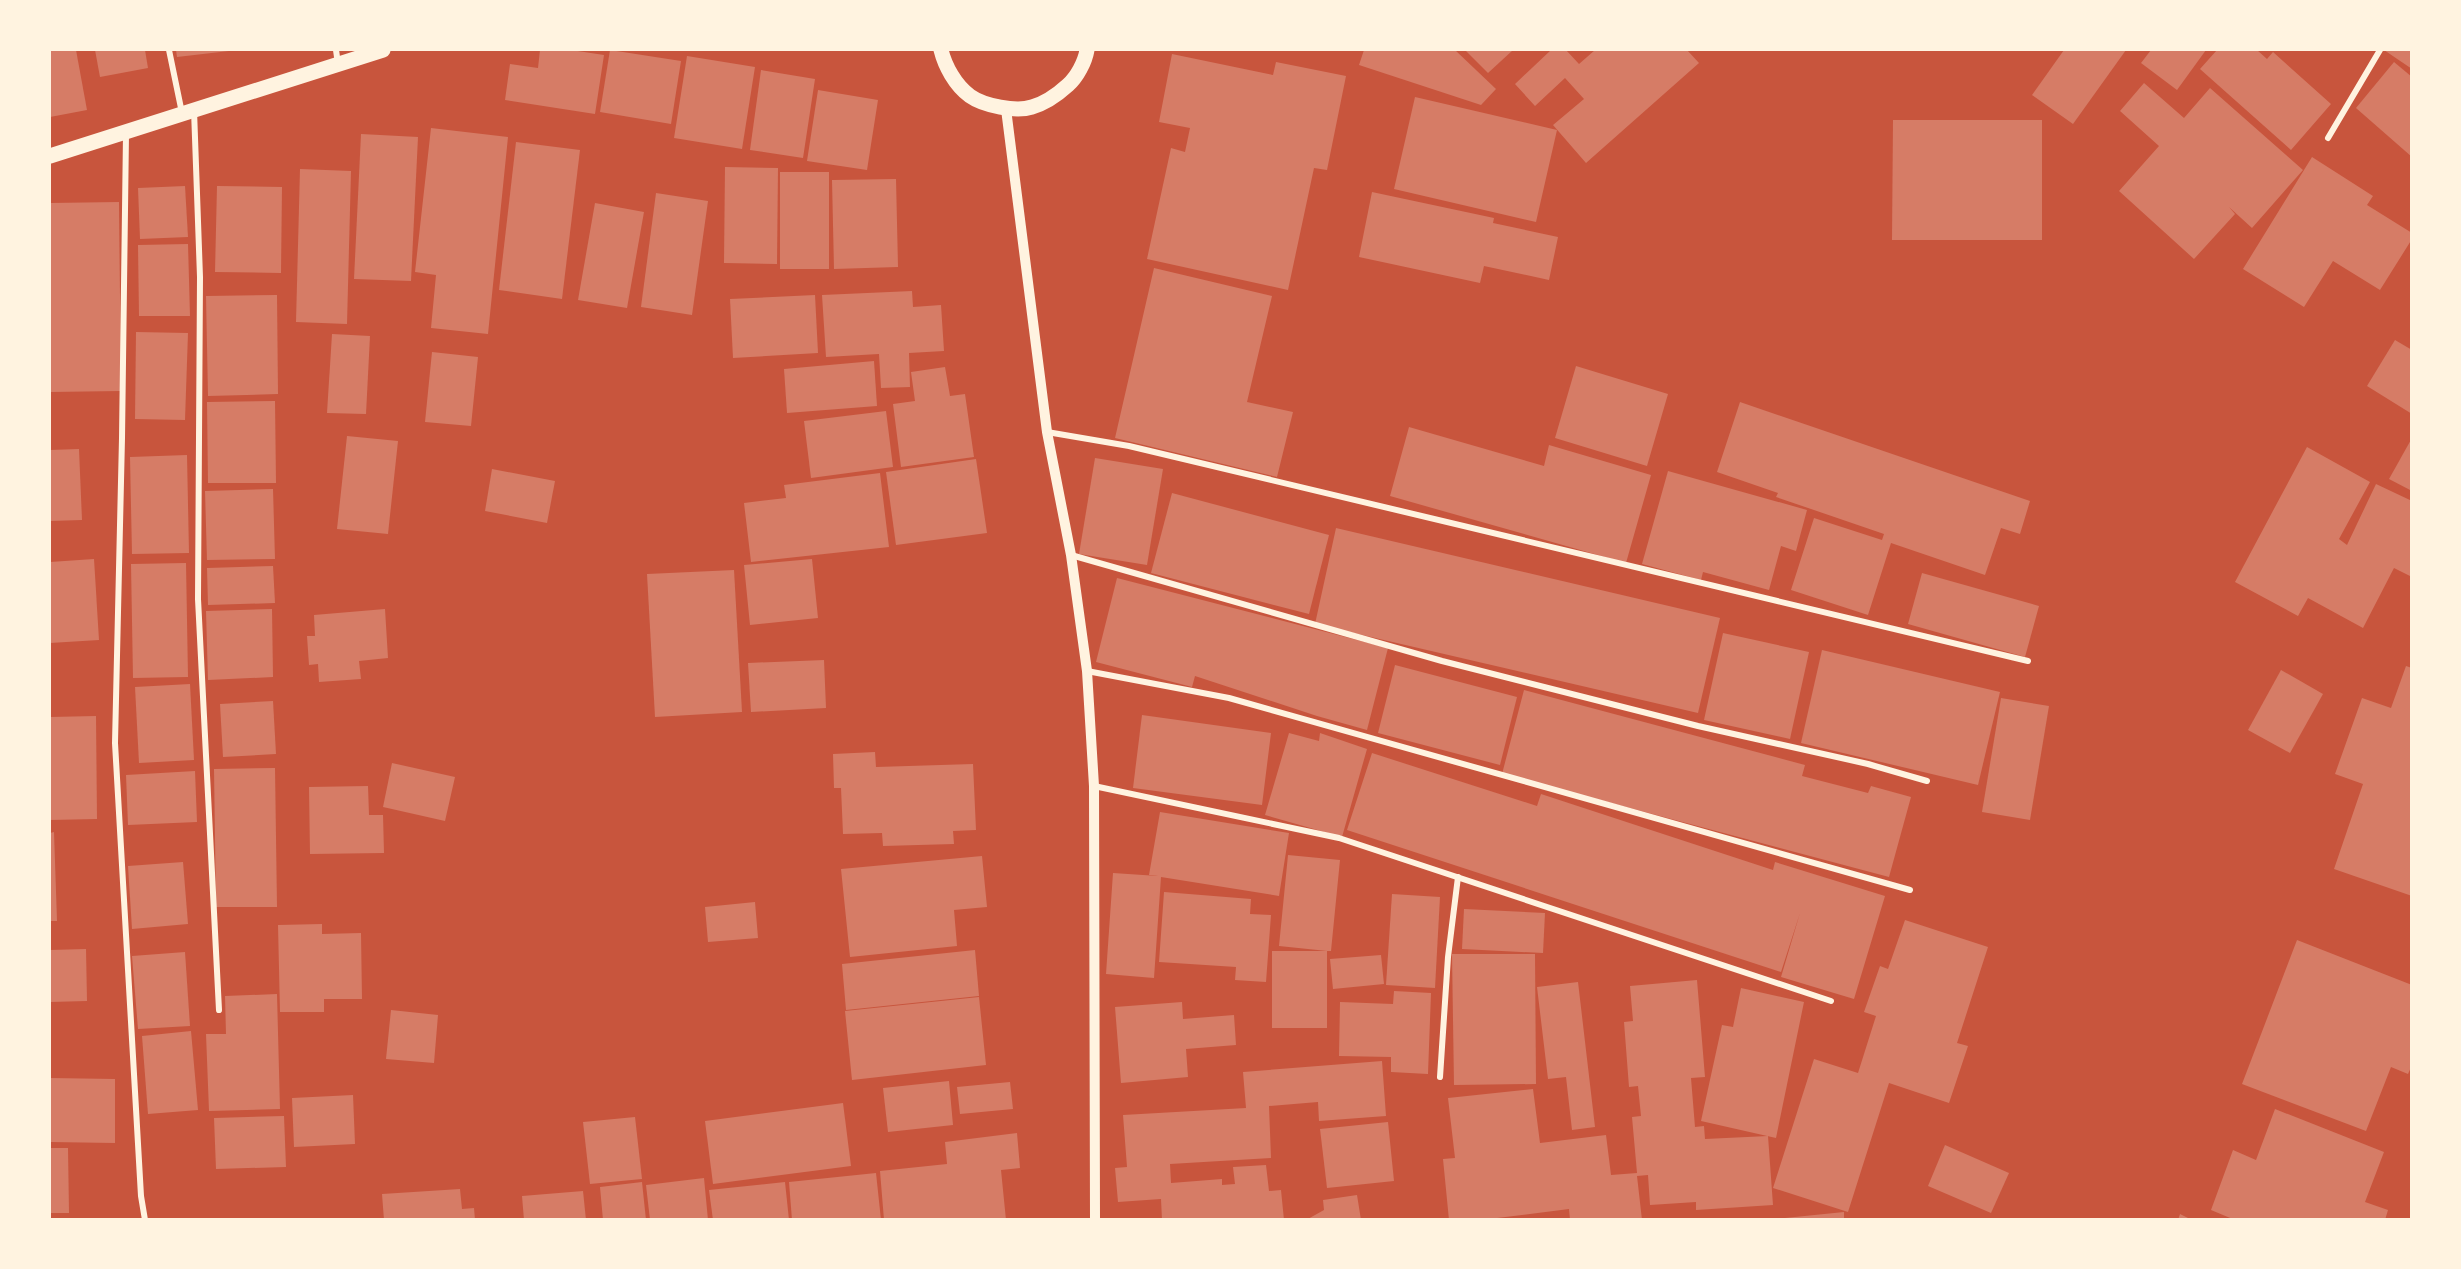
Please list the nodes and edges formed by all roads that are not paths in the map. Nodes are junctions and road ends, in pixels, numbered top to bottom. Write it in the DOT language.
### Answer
graph roads {
  1 [pos="169,50"];
  2 [pos="383,50"];
  3 [pos="941,50"];
  4 [pos="1087,50"];
  5 [pos="2380,50"];
  6 [pos="337,57"];
  7 [pos="1006,109"];
  8 [pos="188,111"];
  9 [pos="126,133"];
  10 [pos="2328,138"];
  11 [pos="50,156"];
  12 [pos="1047,432"];
  13 [pos="1071,555"];
  14 [pos="2028,661"];
  15 [pos="1087,671"];
  16 [pos="1927,781"];
  17 [pos="1094,786"];
  18 [pos="1458,878"];
  19 [pos="1910,890"];
  20 [pos="1831,1001"];
  21 [pos="219,1010"];
  22 [pos="1440,1077"];
  23 [pos="145,1220"];
  24 [pos="1095,1220"];
  1 -- 8 [label="street"];
  2 -- 6 [label="main road"];
  3 -- 7 [label="main road"];
  4 -- 7 [label="main road"];
  5 -- 10 [label="street"];
  6 -- 8 [label="main road"];
  7 -- 12 [label="street"];
  8 -- 9 [label="main road"];
  8 -- 21 [label="street"];
  9 -- 11 [label="main road"];
  9 -- 23 [label="street"];
  12 -- 13 [label="street"];
  12 -- 14 [label="street"];
  13 -- 15 [label="street"];
  13 -- 16 [label="street"];
  15 -- 17 [label="street"];
  15 -- 19 [label="street"];
  17 -- 18 [label="street"];
  17 -- 24 [label="street"];
  18 -- 20 [label="street"];
  18 -- 22 [label="street"];
}
